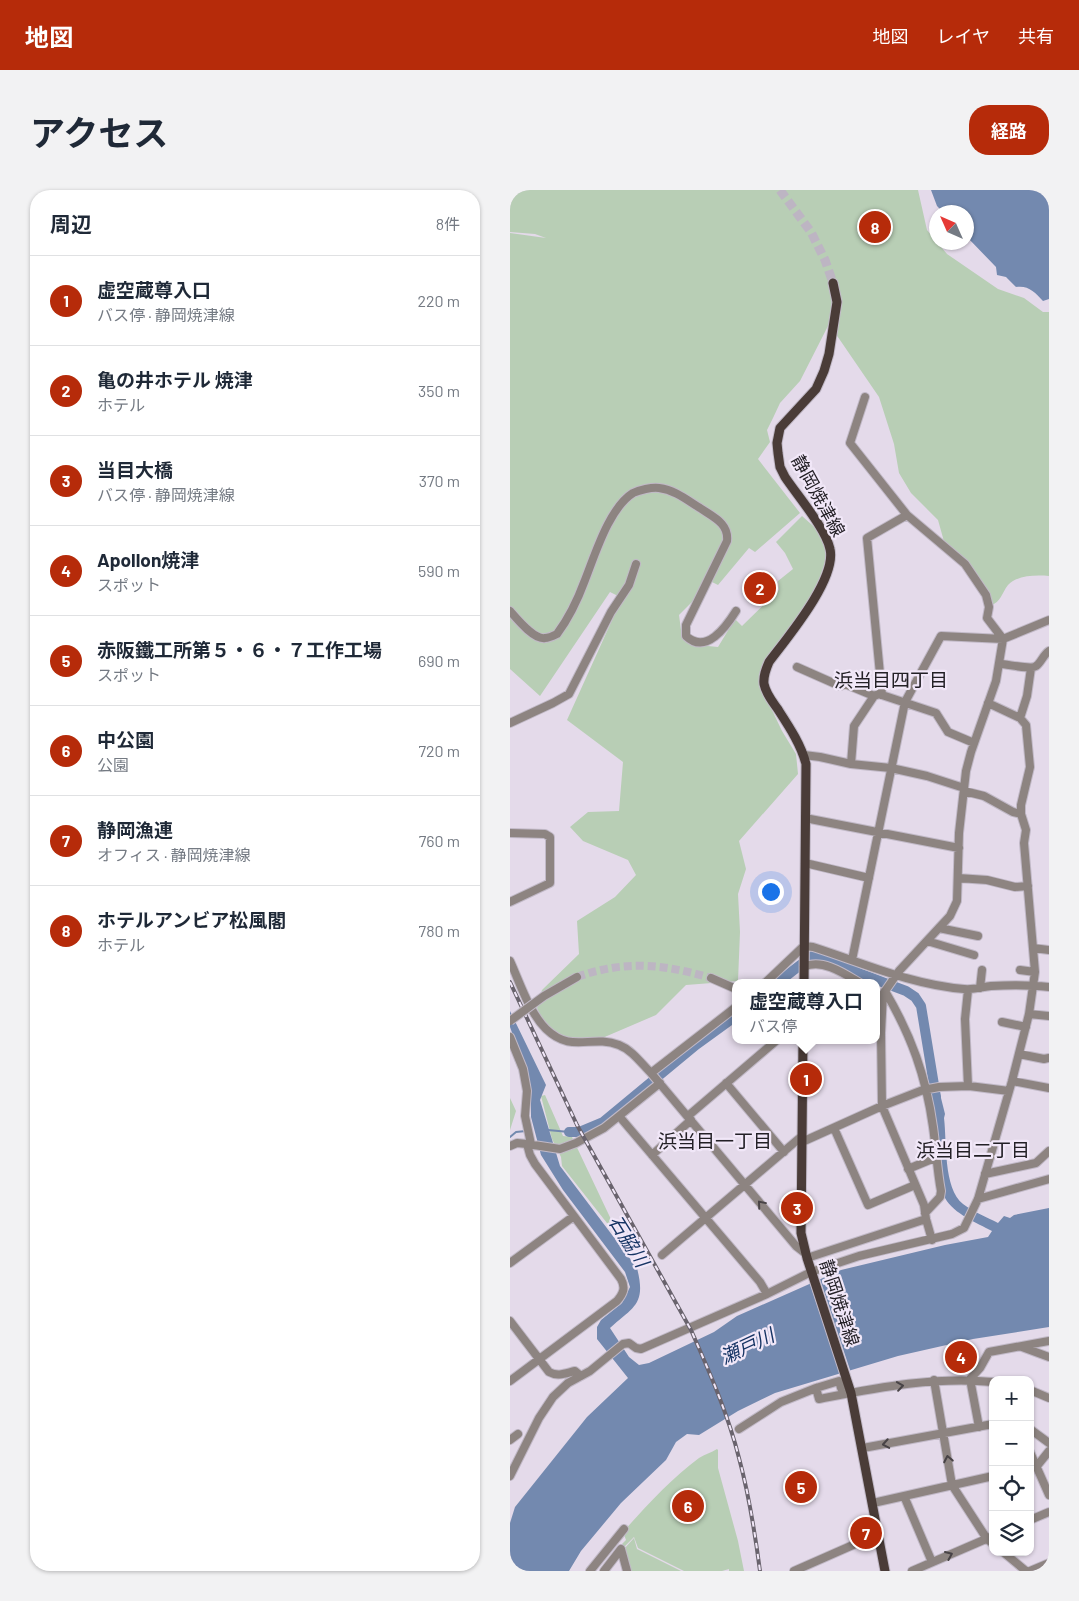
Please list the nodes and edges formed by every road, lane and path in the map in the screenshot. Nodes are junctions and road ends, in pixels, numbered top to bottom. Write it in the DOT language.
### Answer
graph roads {
  1 [pos="833,283"];
  2 [pos="865,397"];
  3 [pos="907,516"];
  4 [pos="636,564"];
  5 [pos="510,611"];
  6 [pos="736,611"];
  7 [pos="1049,620"];
  8 [pos="1003,639"];
  9 [pos="1049,651"];
  10 [pos="1000,664"];
  11 [pos="797,667"];
  12 [pos="1031,668"];
  13 [pos="878,696"];
  14 [pos="905,702"];
  15 [pos="988,702"];
  16 [pos="1020,718"];
  17 [pos="510,723"];
  18 [pos="974,743"];
  19 [pos="804,755"];
  20 [pos="851,764"];
  21 [pos="892,768"];
  22 [pos="964,790"];
  23 [pos="1021,814"];
  24 [pos="805,818"];
  25 [pos="510,833"];
  26 [pos="878,833"];
  27 [pos="959,848"];
  28 [pos="805,863"];
  29 [pos="869,878"];
  30 [pos="958,878"];
  31 [pos="1028,886"];
  32 [pos="510,902"];
  33 [pos="939,928"];
  34 [pos="978,936"];
  35 [pos="927,941"];
  36 [pos="1033,948"];
  37 [pos="804,949"];
  38 [pos="1049,950"];
  39 [pos="974,955"];
  40 [pos="852,960"];
  41 [pos="510,961"];
  42 [pos="804,966"];
  43 [pos="982,970"];
  44 [pos="1020,970"];
  45 [pos="1035,972"];
  46 [pos="896,975"];
  47 [pos="578,977"];
  48 [pos="711,978"];
  49 [pos="770,979"];
  50 [pos="804,979"];
  51 [pos="854,979"];
  52 [pos="1034,985"];
  53 [pos="732,987"];
  54 [pos="1049,987"];
  55 [pos="980,988"];
  56 [pos="880,990"];
  57 [pos="968,990"];
  58 [pos="885,991"];
  59 [pos="732,1011"];
  60 [pos="880,1014"];
  61 [pos="1029,1014"];
  62 [pos="1049,1016"];
  63 [pos="510,1021"];
  64 [pos="1002,1022"];
  65 [pos="1026,1027"];
  66 [pos="510,1037"];
  67 [pos="772,1044"];
  68 [pos="803,1044"];
  69 [pos="880,1044"];
  70 [pos="1020,1054"];
  71 [pos="1049,1058"];
  72 [pos="651,1072"];
  73 [pos="1012,1081"];
  74 [pos="660,1083"];
  75 [pos="726,1083"];
  76 [pos="968,1086"];
  77 [pos="1049,1088"];
  78 [pos="927,1089"];
  79 [pos="1009,1092"];
  80 [pos="882,1106"];
  81 [pos="619,1116"];
  82 [pos="689,1118"];
  83 [pos="834,1128"];
  84 [pos="529,1138"];
  85 [pos="802,1139"];
  86 [pos="510,1146"];
  87 [pos="1049,1151"];
  88 [pos="784,1152"];
  89 [pos="652,1155"];
  90 [pos="937,1157"];
  91 [pos="908,1169"];
  92 [pos="985,1174"];
  93 [pos="1049,1179"];
  94 [pos="745,1184"];
  95 [pos="915,1185"];
  96 [pos="978,1199"];
  97 [pos="574,1216"];
  98 [pos="926,1216"];
  99 [pos="706,1218"];
  100 [pos="932,1240"];
  101 [pos="662,1255"];
  102 [pos="806,1256"];
  103 [pos="510,1263"];
  104 [pos="812,1274"];
  105 [pos="767,1294"];
  106 [pos="510,1320"];
  107 [pos="1049,1341"];
  108 [pos="1020,1346"];
  109 [pos="1049,1357"];
  110 [pos="539,1359"];
  111 [pos="581,1376"];
  112 [pos="970,1379"];
  113 [pos="934,1380"];
  114 [pos="510,1381"];
  115 [pos="989,1381"];
  116 [pos="816,1388"];
  117 [pos="847,1389"];
  118 [pos="1034,1392"];
  119 [pos="1049,1398"];
  120 [pos="989,1425"];
  121 [pos="979,1427"];
  122 [pos="739,1429"];
  123 [pos="1034,1432"];
  124 [pos="518,1434"];
  125 [pos="943,1434"];
  126 [pos="510,1440"];
  127 [pos="1049,1443"];
  128 [pos="863,1448"];
  129 [pos="1049,1451"];
  130 [pos="1034,1467"];
  131 [pos="510,1476"];
  132 [pos="989,1477"];
  133 [pos="952,1485"];
  134 [pos="1049,1495"];
  135 [pos="904,1496"];
  136 [pos="873,1503"];
  137 [pos="1049,1512"];
  138 [pos="1034,1518"];
  139 [pos="624,1529"];
  140 [pos="878,1534"];
  141 [pos="989,1537"];
  142 [pos="989,1541"];
  143 [pos="1008,1556"];
  144 [pos="932,1562"];
  145 [pos="1049,1563"];
  146 [pos="590,1571"];
  147 [pos="604,1571"];
  148 [pos="627,1571"];
  149 [pos="794,1571"];
  150 [pos="885,1571"];
  151 [pos="912,1571"];
  152 [pos="1026,1571"];
  153 [pos="1030,1571"];
  1 -- 19 [label="main road, 静岡焼津線"];
  2 -- 3 [label="street"];
  3 -- 8 [label="street"];
  3 -- 13 [label="street"];
  4 -- 17 [label="street"];
  5 -- 6 [label="street"];
  7 -- 8 [label="street"];
  8 -- 10 [label="street"];
  8 -- 14 [label="street"];
  9 -- 12 [label="street"];
  10 -- 12 [label="street"];
  10 -- 15 [label="street"];
  11 -- 13 [label="street"];
  12 -- 16 [label="street"];
  13 -- 14 [label="street"];
  13 -- 20 [label="street"];
  14 -- 18 [label="street"];
  14 -- 21 [label="street"];
  15 -- 16 [label="street"];
  15 -- 18 [label="street"];
  16 -- 23 [label="street"];
  18 -- 22 [label="street"];
  19 -- 20 [label="street"];
  19 -- 24 [label="main road, 静岡焼津線"];
  20 -- 21 [label="street"];
  21 -- 22 [label="street"];
  21 -- 26 [label="street"];
  22 -- 23 [label="street"];
  22 -- 27 [label="street"];
  23 -- 31 [label="street"];
  24 -- 26 [label="street"];
  24 -- 28 [label="main road, 静岡焼津線"];
  25 -- 32 [label="street"];
  26 -- 27 [label="street"];
  26 -- 29 [label="street"];
  27 -- 30 [label="street"];
  28 -- 29 [label="street"];
  28 -- 37 [label="main road, 静岡焼津線"];
  29 -- 40 [label="street"];
  30 -- 31 [label="street"];
  30 -- 33 [label="street"];
  31 -- 36 [label="street"];
  33 -- 34 [label="street"];
  33 -- 35 [label="street"];
  35 -- 39 [label="street"];
  35 -- 46 [label="street"];
  36 -- 38 [label="street"];
  36 -- 45 [label="street"];
  37 -- 40 [label="street"];
  37 -- 42 [label="main road, 静岡焼津線"];
  37 -- 49 [label="street"];
  40 -- 46 [label="street"];
  41 -- 72 [label="street"];
  42 -- 50 [label="main road, 静岡焼津線"];
  42 -- 51 [label="street"];
  43 -- 55 [label="street"];
  44 -- 45 [label="street"];
  45 -- 52 [label="street"];
  46 -- 57 [label="street"];
  46 -- 58 [label="street"];
  47 -- 63 [label="street, bridge"];
  48 -- 53 [label="street"];
  52 -- 54 [label="street"];
  52 -- 55 [label="street"];
  52 -- 61 [label="street"];
  55 -- 57 [label="street"];
  56 -- 58 [label="street"];
  57 -- 76 [label="street"];
  58 -- 60 [label="street"];
  58 -- 78 [label="street"];
  59 -- 72 [label="street"];
  61 -- 62 [label="street"];
  61 -- 65 [label="street"];
  64 -- 65 [label="street"];
  65 -- 70 [label="street"];
  66 -- 84 [label="street"];
  67 -- 75 [label="street"];
  68 -- 85 [label="main road, 静岡焼津線"];
  69 -- 80 [label="street"];
  70 -- 71 [label="street"];
  70 -- 73 [label="street"];
  72 -- 74 [label="street"];
  73 -- 77 [label="street"];
  73 -- 79 [label="street"];
  74 -- 81 [label="street"];
  74 -- 82 [label="street"];
  75 -- 82 [label="street"];
  75 -- 88 [label="street"];
  76 -- 78 [label="street"];
  76 -- 79 [label="street"];
  78 -- 80 [label="street"];
  78 -- 90 [label="street"];
  79 -- 92 [label="street"];
  80 -- 83 [label="street"];
  80 -- 91 [label="street"];
  81 -- 84 [label="street"];
  81 -- 89 [label="street"];
  82 -- 89 [label="street"];
  82 -- 94 [label="street"];
  83 -- 85 [label="street"];
  83 -- 95 [label="street"];
  84 -- 86 [label="street"];
  84 -- 97 [label="street"];
  85 -- 88 [label="street"];
  85 -- 102 [label="main road, 静岡焼津線"];
  87 -- 92 [label="street"];
  88 -- 94 [label="street"];
  89 -- 99 [label="street"];
  90 -- 91 [label="street"];
  90 -- 98 [label="street"];
  91 -- 95 [label="street"];
  92 -- 96 [label="street"];
  93 -- 96 [label="street"];
  94 -- 99 [label="street"];
  102 -- 94 [label="street, one-way"];
  95 -- 98 [label="street"];
  96 -- 100 [label="street"];
  97 -- 103 [label="street"];
  97 -- 110 [label="street"];
  98 -- 100 [label="street"];
  98 -- 102 [label="street"];
  99 -- 101 [label="street"];
  99 -- 105 [label="street"];
  100 -- 104 [label="street"];
  102 -- 104 [label="main road, 静岡焼津線"];
  104 -- 105 [label="street"];
  104 -- 117 [label="main road, 静岡焼津線"];
  105 -- 111 [label="street"];
  106 -- 110 [label="street"];
  107 -- 108 [label="street"];
  108 -- 109 [label="street"];
  108 -- 112 [label="street"];
  110 -- 111 [label="street"];
  110 -- 114 [label="street"];
  111 -- 131 [label="street"];
  112 -- 113 [label="street"];
  112 -- 115 [label="street"];
  112 -- 121 [label="street"];
  117 -- 113 [label="street, one-way"];
  113 -- 125 [label="street"];
  116 -- 117 [label="street"];
  116 -- 117 [label="street"];
  116 -- 122 [label="street"];
  117 -- 128 [label="main road, 静岡焼津線"];
  118 -- 119 [label="street"];
  120 -- 121 [label="street"];
  121 -- 125 [label="street"];
  123 -- 127 [label="street"];
  124 -- 126 [label="street"];
  125 -- 128 [label="street, one-way"];
  133 -- 125 [label="street, one-way"];
  128 -- 136 [label="main road, 静岡焼津線"];
  129 -- 130 [label="street"];
  130 -- 134 [label="street"];
  132 -- 133 [label="street"];
  133 -- 135 [label="street"];
  133 -- 141 [label="street"];
  135 -- 136 [label="street"];
  135 -- 144 [label="street"];
  136 -- 140 [label="main road, 静岡焼津線"];
  137 -- 138 [label="street"];
  139 -- 146 [label="street"];
  140 -- 149 [label="street"];
  140 -- 150 [label="main road, 静岡焼津線"];
  144 -- 142 [label="street, one-way"];
  143 -- 152 [label="street"];
  144 -- 151 [label="street"];
  145 -- 153 [label="street"];
  147 -- 148 [label="street"];
}
